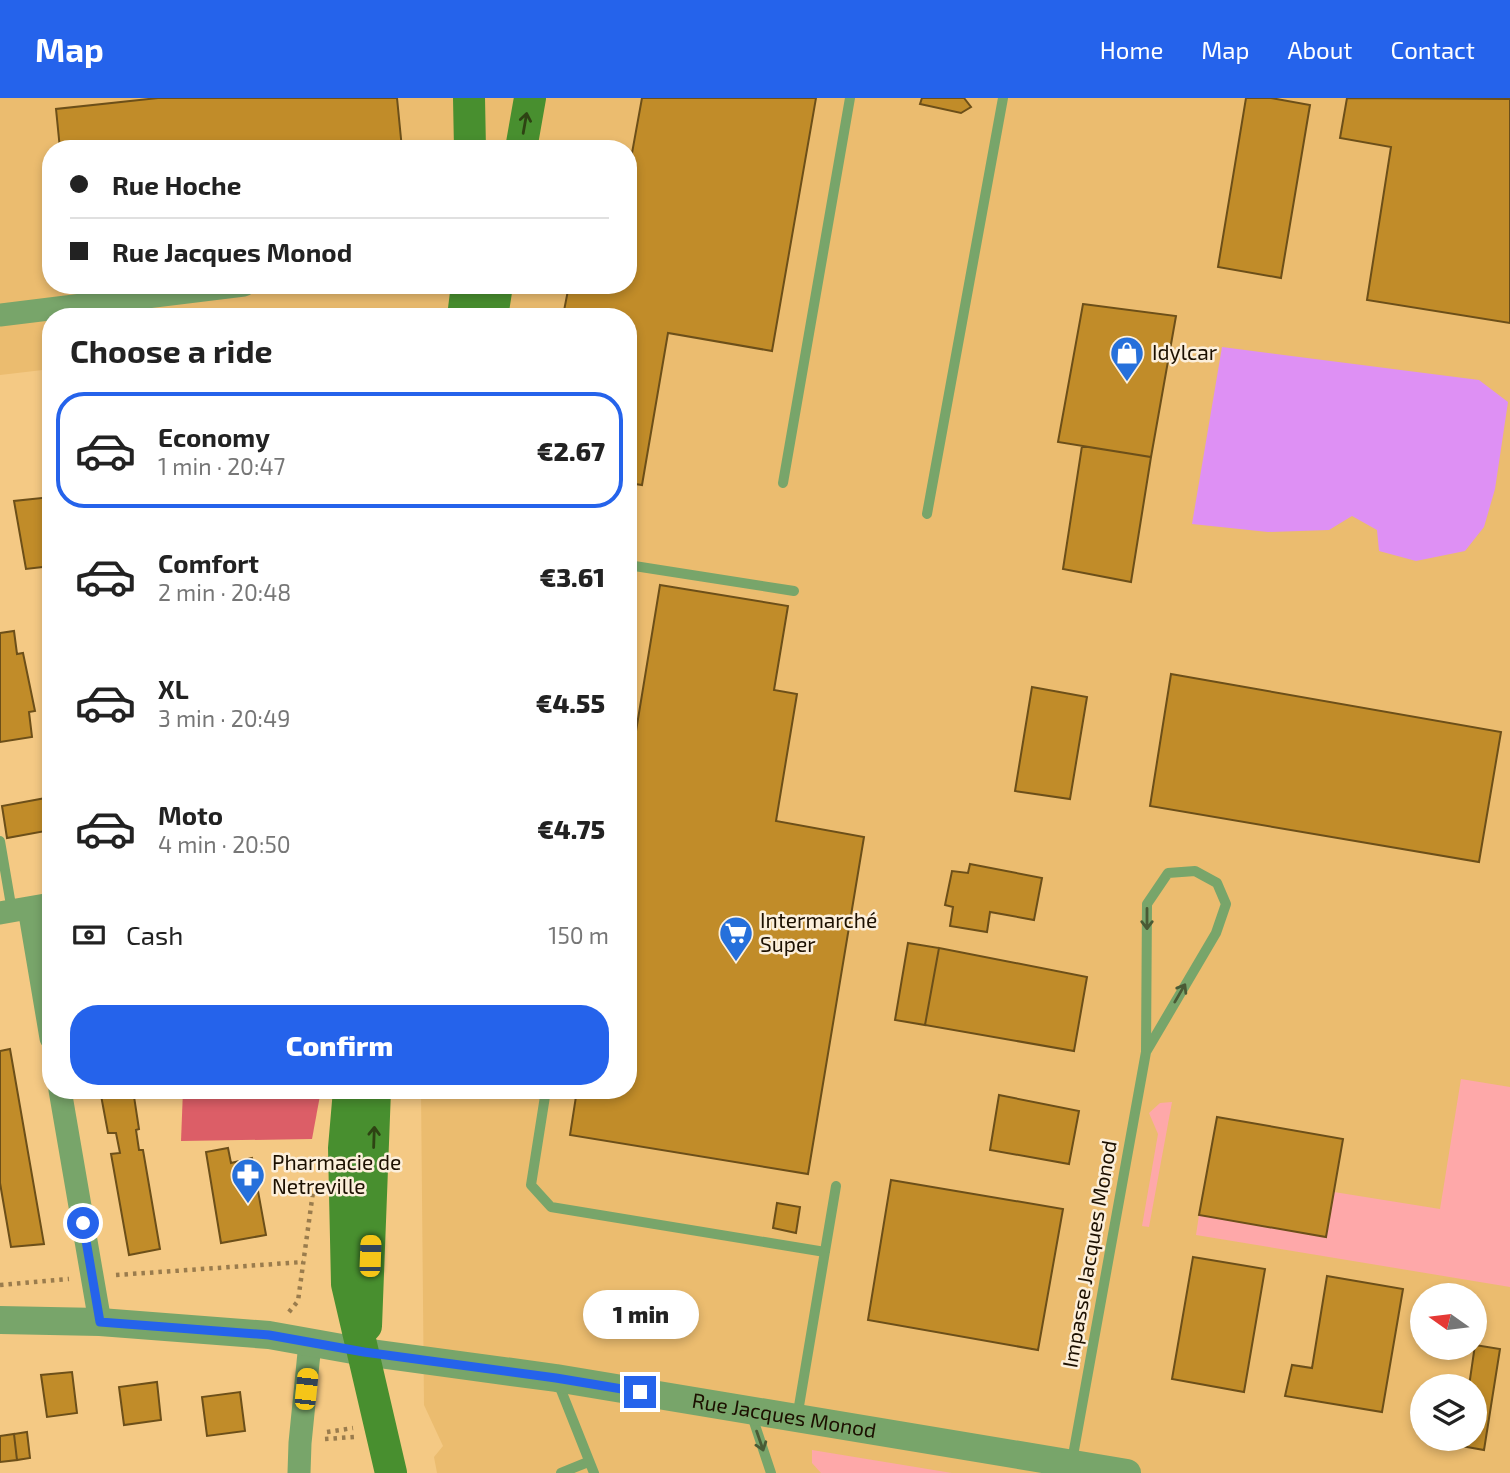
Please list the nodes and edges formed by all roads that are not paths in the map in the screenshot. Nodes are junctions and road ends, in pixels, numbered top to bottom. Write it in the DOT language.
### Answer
graph roads {
  1 [pos="469,98"];
  2 [pos="530,98"];
  3 [pos="850,98"];
  4 [pos="1003,98"];
  5 [pos="470,140"];
  6 [pos="523,140"];
  7 [pos="196,294"];
  8 [pos="121,308"];
  9 [pos="42,313"];
  10 [pos="0,315"];
  11 [pos="783,483"];
  12 [pos="927,514"];
  13 [pos="637,566"];
  14 [pos="794,591"];
  15 [pos="0,841"];
  16 [pos="23,909"];
  17 [pos="42,997"];
  18 [pos="1146,1052"];
  19 [pos="62,1099"];
  20 [pos="348,1099"];
  21 [pos="375,1099"];
  22 [pos="545,1099"];
  23 [pos="836,1186"];
  24 [pos="825,1252"];
  25 [pos="0,1320"];
  26 [pos="100,1322"];
  27 [pos="310,1343"];
  28 [pos="364,1352"];
  29 [pos="556,1378"];
  30 [pos="750,1410"];
  31 [pos="797,1418"];
  32 [pos="588,1462"];
  33 [pos="1071,1464"];
  34 [pos="1035,1465"];
  35 [pos="299,1473"];
  36 [pos="391,1473"];
  37 [pos="561,1473"];
  38 [pos="594,1473"];
  39 [pos="771,1473"];
  40 [pos="1127,1473"];
  1 -- 5 [label="main road"];
  6 -- 2 [label="main road, one-way"];
  3 -- 11 [label="lane"];
  4 -- 12 [label="lane"];
  7 -- 8 [label="street"];
  9 -- 10 [label="street"];
  13 -- 14 [label="lane"];
  15 -- 16 [label="lane"];
  16 -- 17 [label="street"];
  18 -- 18 [label="lane, Impasse Jacques Monod, one-way"];
  18 -- 33 [label="lane, Impasse Jacques Monod"];
  19 -- 26 [label="street"];
  20 -- 28 [label="main road"];
  28 -- 21 [label="main road, one-way"];
  22 -- 24 [label="lane"];
  23 -- 24 [label="lane"];
  24 -- 31 [label="lane"];
  25 -- 26 [label="street, Rue Jacques Monod"];
  26 -- 27 [label="street, Rue Jacques Monod"];
  27 -- 28 [label="street, Rue Jacques Monod"];
  27 -- 35 [label="street"];
  28 -- 29 [label="street, Rue Jacques Monod"];
  28 -- 36 [label="main road"];
  29 -- 30 [label="street, Rue Jacques Monod"];
  29 -- 32 [label="lane"];
  30 -- 31 [label="street, Rue Jacques Monod"];
  30 -- 39 [label="lane, one-way"];
  31 -- 34 [label="street, Rue Jacques Monod"];
  32 -- 37 [label="lane"];
  32 -- 38 [label="lane"];
  33 -- 34 [label="street, Rue Jacques Monod"];
  33 -- 40 [label="street, Rue Jacques Monod"];
}
